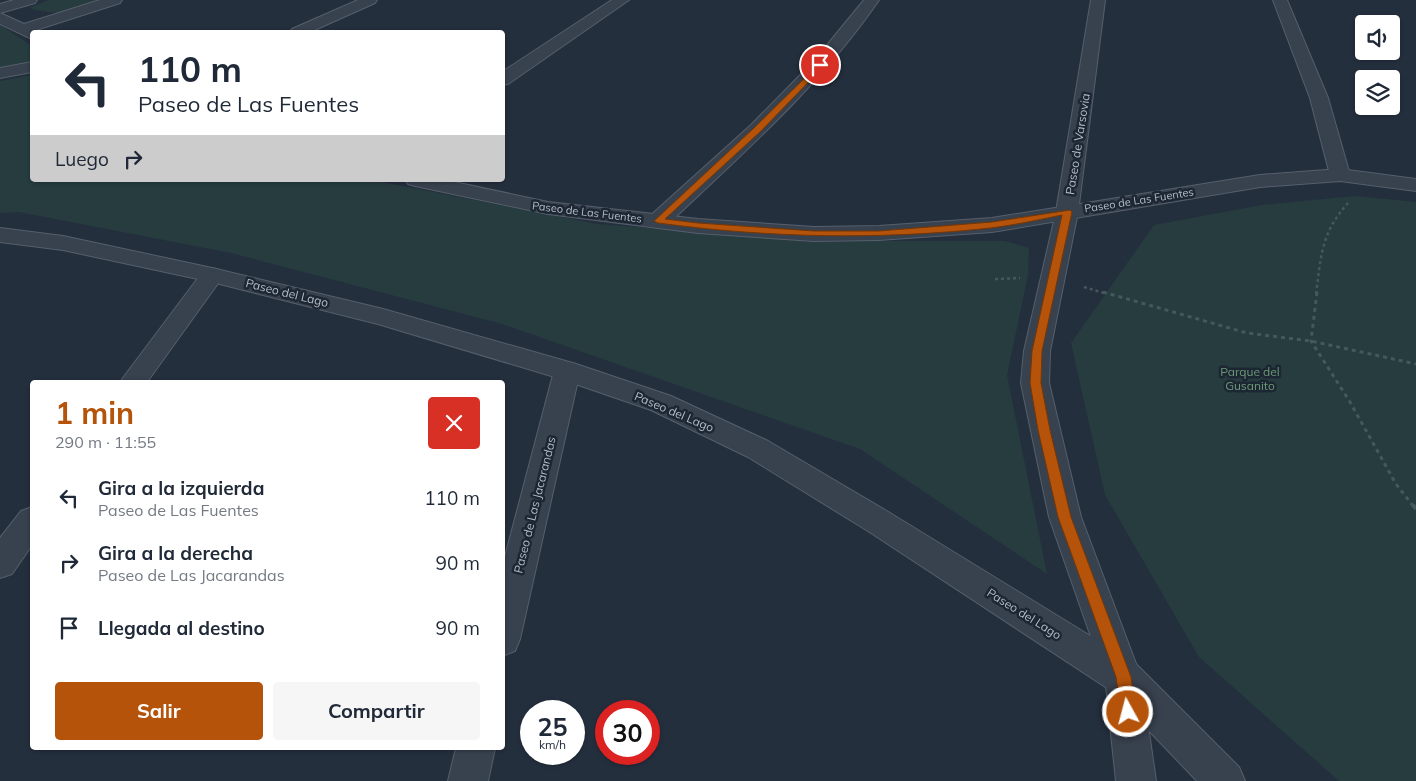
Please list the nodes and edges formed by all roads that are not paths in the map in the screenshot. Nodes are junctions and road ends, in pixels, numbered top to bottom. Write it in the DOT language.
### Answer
graph roads {
  1 [pos="30,0"];
  2 [pos="115,0"];
  3 [pos="370,0"];
  4 [pos="622,0"];
  5 [pos="872,0"];
  6 [pos="1098,0"];
  7 [pos="1280,0"];
  8 [pos="0,9"];
  9 [pos="0,18"];
  10 [pos="31,30"];
  11 [pos="302,30"];
  12 [pos="28,31"];
  13 [pos="30,67"];
  14 [pos="0,73"];
  15 [pos="505,78"];
  16 [pos="1340,175"];
  17 [pos="424,182"];
  18 [pos="1416,185"];
  19 [pos="1067,212"];
  20 [pos="658,221"];
  21 [pos="0,235"];
  22 [pos="212,275"];
  23 [pos="567,371"];
  24 [pos="134,380"];
  25 [pos="30,523"];
  26 [pos="0,564"];
  27 [pos="505,627"];
  28 [pos="1123,677"];
  29 [pos="476,750"];
  30 [pos="468,781"];
  31 [pos="1136,781"];
  32 [pos="1225,781"];
  1 -- 8 [label="street"];
  2 -- 10 [label="street"];
  3 -- 11 [label="street"];
  4 -- 15 [label="street"];
  5 -- 20 [label="street"];
  6 -- 19 [label="street, Paseo de Varsovia"];
  7 -- 16 [label="street"];
  9 -- 12 [label="street"];
  13 -- 14 [label="street"];
  16 -- 18 [label="street, Paseo de Las Fuentes"];
  16 -- 19 [label="street, Paseo de Las Fuentes"];
  17 -- 20 [label="street, Paseo de Las Fuentes"];
  19 -- 20 [label="street, Paseo de Las Fuentes"];
  19 -- 28 [label="street, Paseo de Varsovia"];
  21 -- 22 [label="street, Paseo del Lago"];
  22 -- 23 [label="street, Paseo del Lago"];
  22 -- 24 [label="street"];
  23 -- 27 [label="street, Paseo de Las Jacarandas"];
  23 -- 28 [label="street, Paseo del Lago"];
  25 -- 26 [label="street"];
  28 -- 31 [label="street, Paseo de Varsovia"];
  28 -- 32 [label="street, Paseo del Lago"];
  29 -- 30 [label="street"];
}
